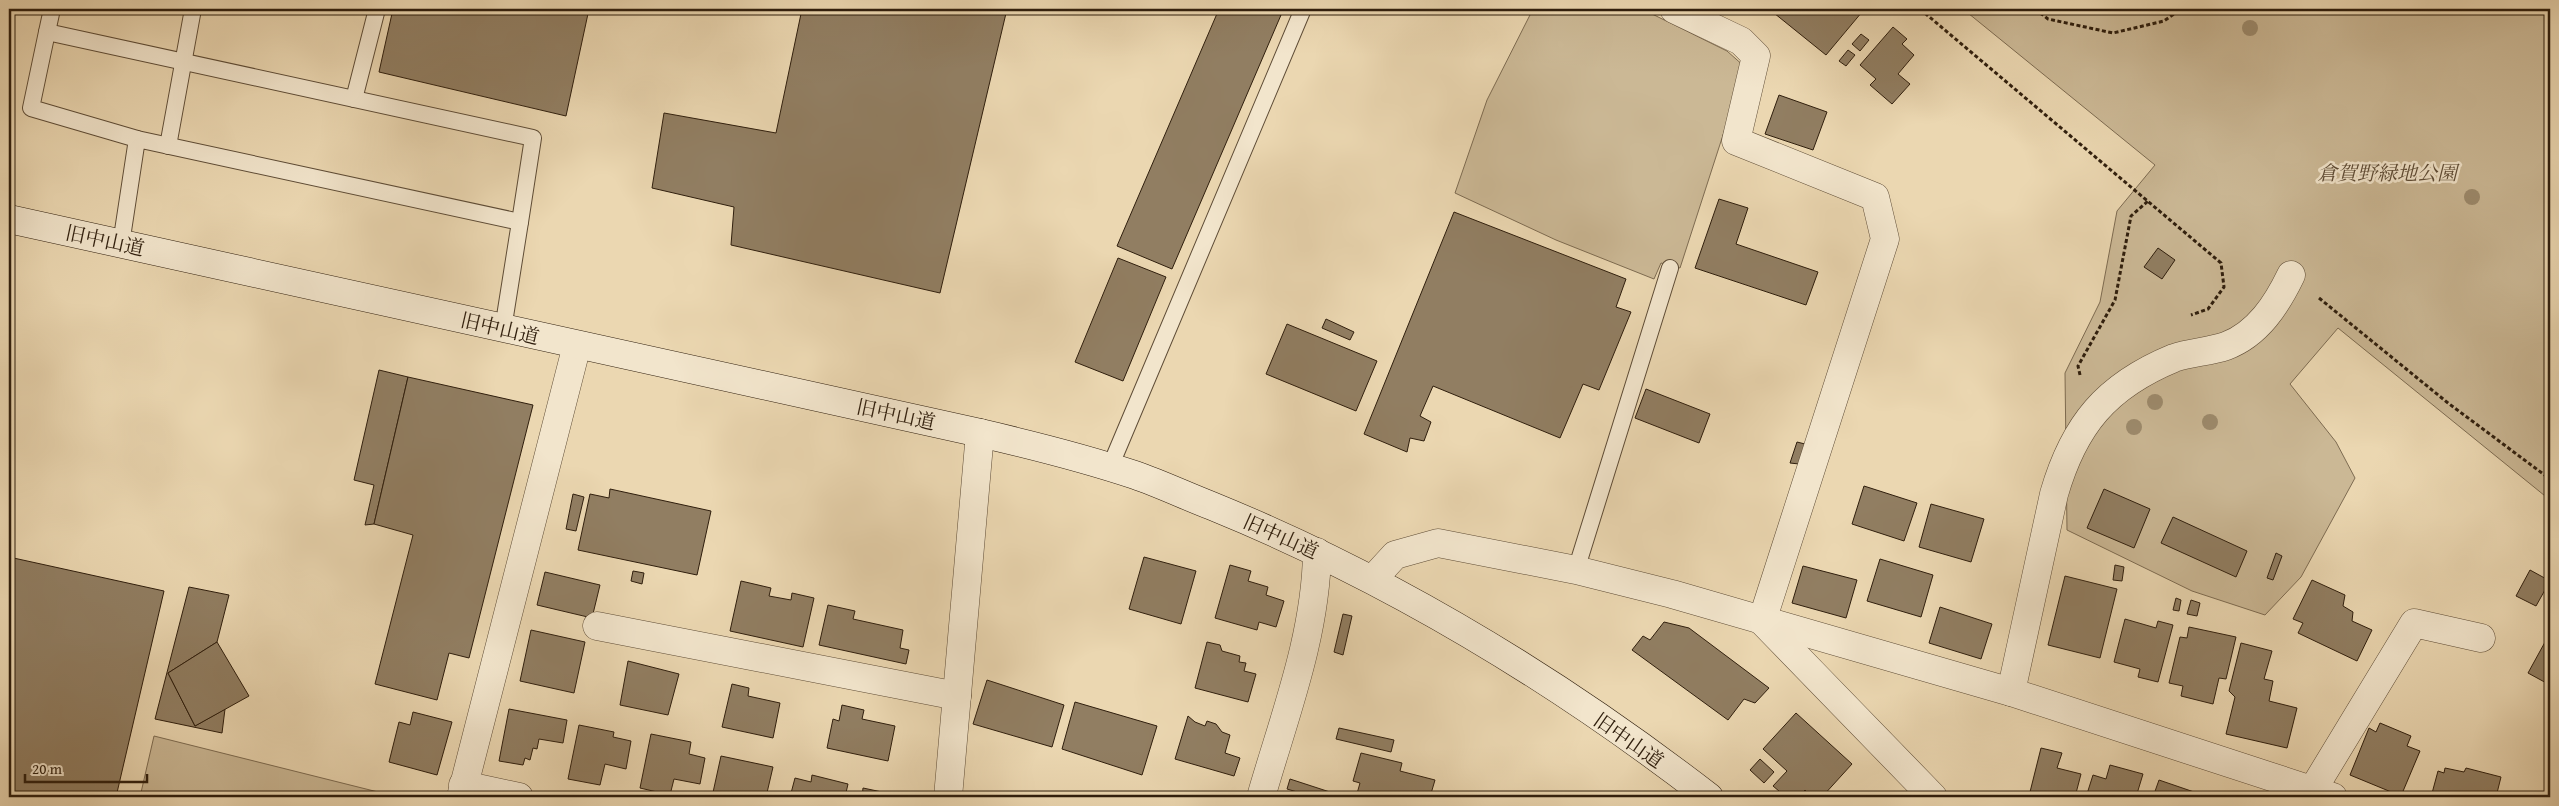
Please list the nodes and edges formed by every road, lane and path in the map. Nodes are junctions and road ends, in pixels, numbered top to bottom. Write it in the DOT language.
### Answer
graph roads {
  1 [pos="52,9"];
  2 [pos="193,9"];
  3 [pos="377,9"];
  4 [pos="1303,9"];
  5 [pos="1674,9"];
  6 [pos="1920,9"];
  7 [pos="2035,9"];
  8 [pos="2181,9"];
  9 [pos="47,32"];
  10 [pos="184,61"];
  11 [pos="354,99"];
  12 [pos="137,139"];
  13 [pos="168,146"];
  14 [pos="2148,201"];
  15 [pos="9,219"];
  16 [pos="520,222"];
  17 [pos="121,244"];
  18 [pos="1670,268"];
  19 [pos="2291,275"];
  20 [pos="2190,316"];
  21 [pos="503,329"];
  22 [pos="577,345"];
  23 [pos="2088,417"];
  24 [pos="980,433"];
  25 [pos="1110,468"];
  26 [pos="2550,479"];
  27 [pos="1317,552"];
  28 [pos="1576,570"];
  29 [pos="1372,579"];
  30 [pos="1762,621"];
  31 [pos="597,626"];
  32 [pos="2481,638"];
  33 [pos="2011,692"];
  34 [pos="956,696"];
  35 [pos="462,791"];
  36 [pos="2323,794"];
  37 [pos="519,797"];
  38 [pos="948,797"];
  39 [pos="1261,797"];
  40 [pos="1709,797"];
  41 [pos="1933,797"];
  1 -- 9 [label="lane"];
  2 -- 10 [label="lane"];
  3 -- 11 [label="lane"];
  4 -- 25 [label="lane"];
  5 -- 30 [label="street"];
  6 -- 14 [label="path"];
  7 -- 8 [label="path"];
  9 -- 10 [label="lane"];
  9 -- 12 [label="lane"];
  10 -- 11 [label="lane"];
  10 -- 13 [label="lane"];
  11 -- 16 [label="lane"];
  12 -- 13 [label="lane"];
  12 -- 17 [label="lane"];
  13 -- 16 [label="lane"];
  14 -- 20 [label="path"];
  14 -- 23 [label="path"];
  15 -- 17 [label="street, 旧中山道"];
  16 -- 21 [label="lane"];
  17 -- 21 [label="street, 旧中山道"];
  18 -- 28 [label="lane"];
  19 -- 23 [label="street"];
  19 -- 26 [label="path"];
  21 -- 22 [label="street, 旧中山道"];
  22 -- 24 [label="street, 旧中山道"];
  22 -- 35 [label="street"];
  23 -- 33 [label="street"];
  24 -- 25 [label="street, 旧中山道"];
  24 -- 34 [label="street"];
  25 -- 27 [label="street, 旧中山道"];
  27 -- 29 [label="street, 旧中山道"];
  27 -- 39 [label="street"];
  28 -- 29 [label="street"];
  28 -- 30 [label="street"];
  29 -- 40 [label="street, 旧中山道"];
  30 -- 33 [label="street"];
  30 -- 41 [label="street"];
  31 -- 34 [label="street"];
  32 -- 36 [label="street"];
  33 -- 36 [label="street"];
  34 -- 38 [label="street"];
  35 -- 37 [label="street"];
}
